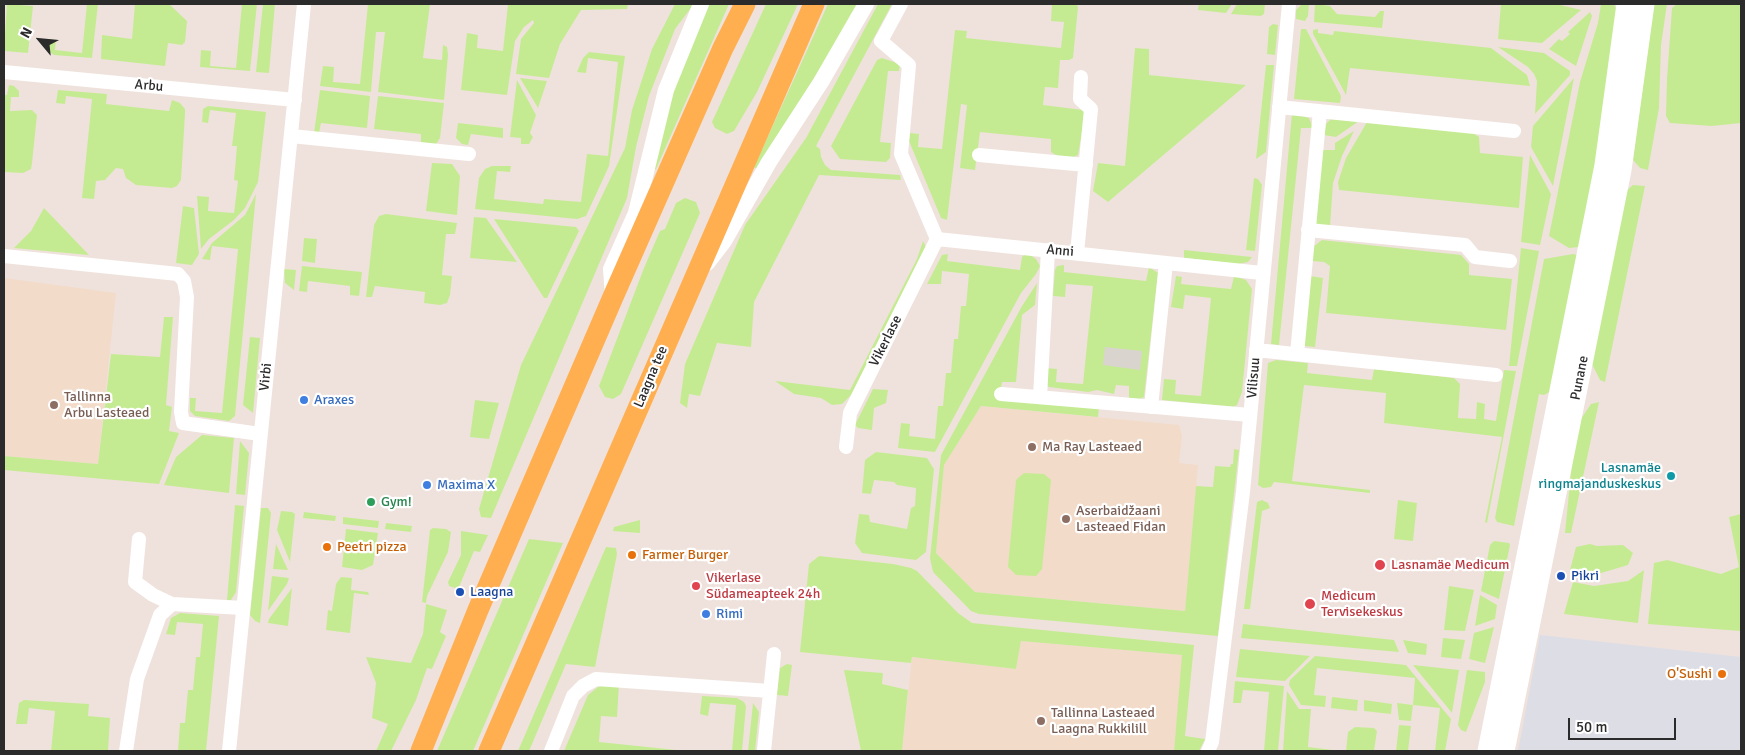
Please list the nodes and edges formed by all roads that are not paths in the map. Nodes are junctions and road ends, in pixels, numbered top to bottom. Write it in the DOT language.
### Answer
graph roads {
  1 [pos="304,4"];
  2 [pos="701,4"];
  3 [pos="745,4"];
  4 [pos="814,4"];
  5 [pos="866,4"];
  6 [pos="901,4"];
  7 [pos="1288,4"];
  8 [pos="1626,4"];
  9 [pos="1645,4"];
  10 [pos="4,72"];
  11 [pos="1081,77"];
  12 [pos="295,100"];
  13 [pos="1279,107"];
  14 [pos="1320,111"];
  15 [pos="1514,132"];
  16 [pos="291,136"];
  17 [pos="469,154"];
  18 [pos="979,156"];
  19 [pos="1086,165"];
  20 [pos="1308,230"];
  21 [pos="937,239"];
  22 [pos="1048,250"];
  23 [pos="1077,253"];
  24 [pos="4,256"];
  25 [pos="1510,261"];
  26 [pos="1166,263"];
  27 [pos="1262,273"];
  28 [pos="691,282"];
  29 [pos="613,297"];
  30 [pos="1256,350"];
  31 [pos="1297,354"];
  32 [pos="1496,375"];
  33 [pos="1001,394"];
  34 [pos="1040,398"];
  35 [pos="1151,406"];
  36 [pos="1250,415"];
  37 [pos="260,434"];
  38 [pos="846,448"];
  39 [pos="139,538"];
  40 [pos="172,604"];
  41 [pos="243,608"];
  42 [pos="774,654"];
  43 [pos="770,691"];
  44 [pos="126,751"];
  45 [pos="229,751"];
  46 [pos="421,751"];
  47 [pos="489,751"];
  48 [pos="550,751"];
  49 [pos="764,751"];
  50 [pos="1208,751"];
  51 [pos="1486,751"];
  52 [pos="1505,751"];
  1 -- 12 [label="street, Virbi"];
  2 -- 29 [label="street"];
  3 -- 29 [label="main road"];
  4 -- 28 [label="main road, Laagna tee"];
  5 -- 28 [label="street"];
  6 -- 21 [label="street"];
  7 -- 13 [label="street, Vilisuu"];
  8 -- 51 [label="main road, Punane"];
  9 -- 52 [label="main road, Punane"];
  10 -- 12 [label="street, Arbu"];
  11 -- 19 [label="street"];
  12 -- 16 [label="street, Virbi"];
  13 -- 14 [label="street"];
  13 -- 27 [label="street, Vilisuu"];
  14 -- 15 [label="street"];
  14 -- 20 [label="street"];
  16 -- 17 [label="street"];
  16 -- 37 [label="street, Virbi"];
  18 -- 19 [label="street"];
  19 -- 23 [label="street"];
  20 -- 25 [label="street"];
  20 -- 31 [label="street"];
  21 -- 22 [label="street, Anni"];
  21 -- 38 [label="street, Vikerlase"];
  22 -- 23 [label="street, Anni"];
  22 -- 34 [label="street"];
  23 -- 26 [label="street, Anni"];
  24 -- 37 [label="street"];
  26 -- 27 [label="street, Anni"];
  26 -- 35 [label="street"];
  27 -- 30 [label="street, Vilisuu"];
  28 -- 47 [label="main road, Laagna tee"];
  29 -- 46 [label="main road"];
  30 -- 31 [label="street"];
  30 -- 36 [label="street, Vilisuu"];
  31 -- 32 [label="street"];
  33 -- 34 [label="street"];
  34 -- 35 [label="street"];
  35 -- 36 [label="street"];
  36 -- 50 [label="street, Vilisuu"];
  37 -- 41 [label="street, Virbi"];
  39 -- 40 [label="street"];
  40 -- 41 [label="street"];
  40 -- 44 [label="street"];
  41 -- 45 [label="street, Virbi"];
  42 -- 43 [label="street"];
  43 -- 48 [label="street"];
  43 -- 49 [label="street"];
}
